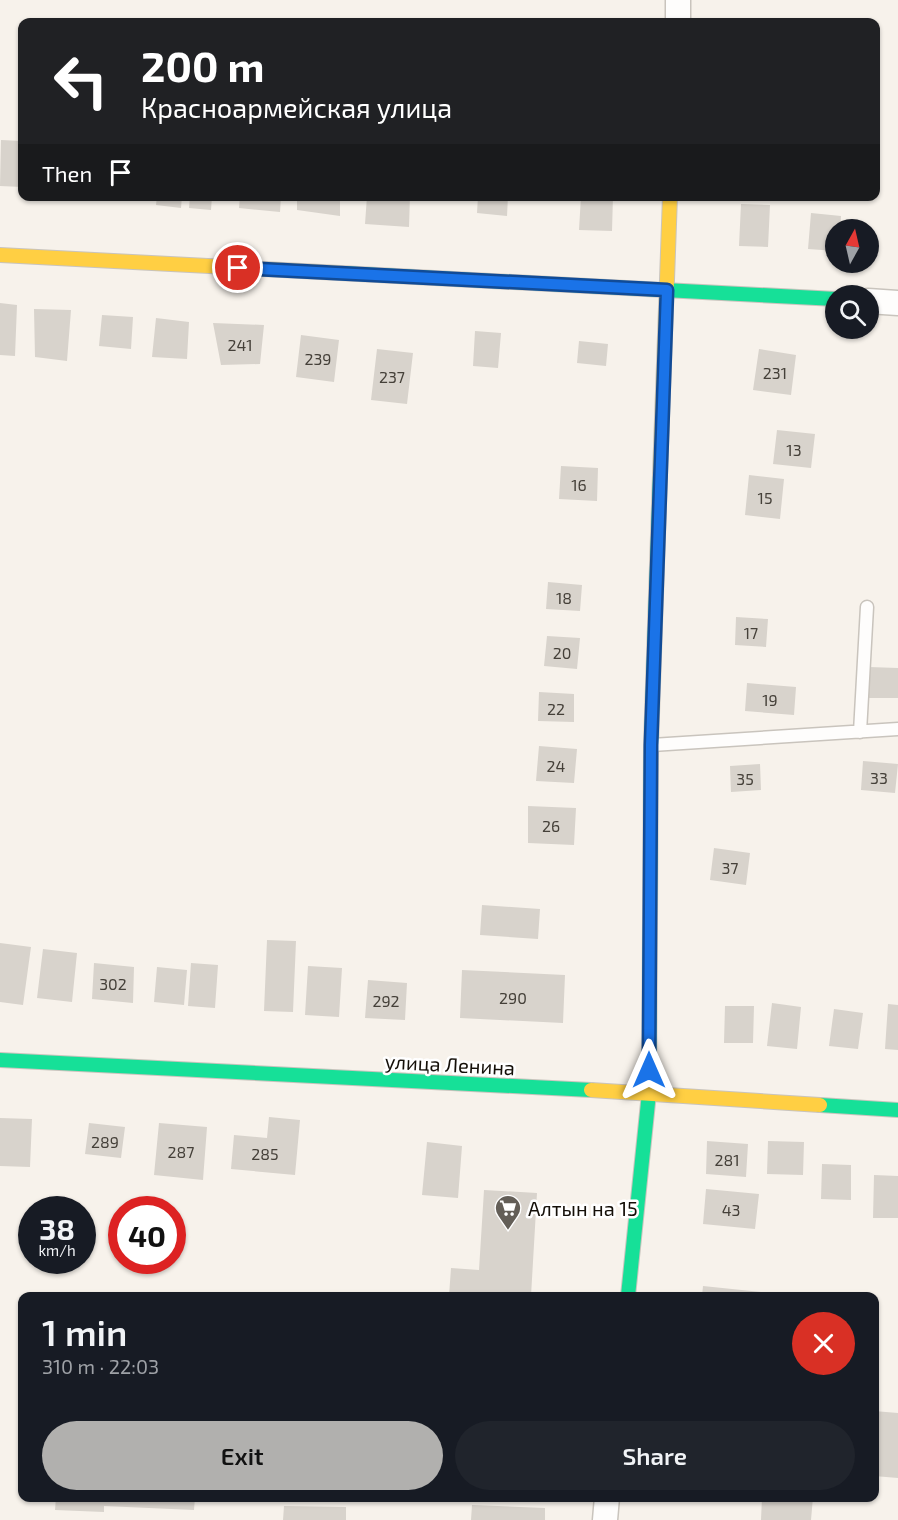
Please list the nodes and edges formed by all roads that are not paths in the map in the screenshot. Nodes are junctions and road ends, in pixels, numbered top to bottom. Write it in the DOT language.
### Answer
graph roads {
  1 [pos="678,0"];
  2 [pos="678,18"];
  3 [pos="670,201"];
  4 [pos="0,255"];
  5 [pos="667,290"];
  6 [pos="825,298"];
  7 [pos="879,302"];
  8 [pos="898,303"];
  9 [pos="867,607"];
  10 [pos="898,729"];
  11 [pos="860,732"];
  12 [pos="651,745"];
  13 [pos="0,1060"];
  14 [pos="649,1093"];
  15 [pos="898,1110"];
  16 [pos="628,1292"];
  17 [pos="607,1502"];
  18 [pos="605,1520"];
  1 -- 2 [label="street"];
  3 -- 5 [label="street"];
  4 -- 5 [label="street"];
  5 -- 6 [label="street"];
  5 -- 12 [label="street"];
  7 -- 8 [label="street"];
  9 -- 11 [label="lane"];
  10 -- 11 [label="lane"];
  11 -- 12 [label="lane"];
  12 -- 14 [label="street"];
  13 -- 14 [label="street, улица Ленина"];
  14 -- 15 [label="street, улица Ленина"];
  14 -- 16 [label="street"];
  17 -- 18 [label="street"];
}
